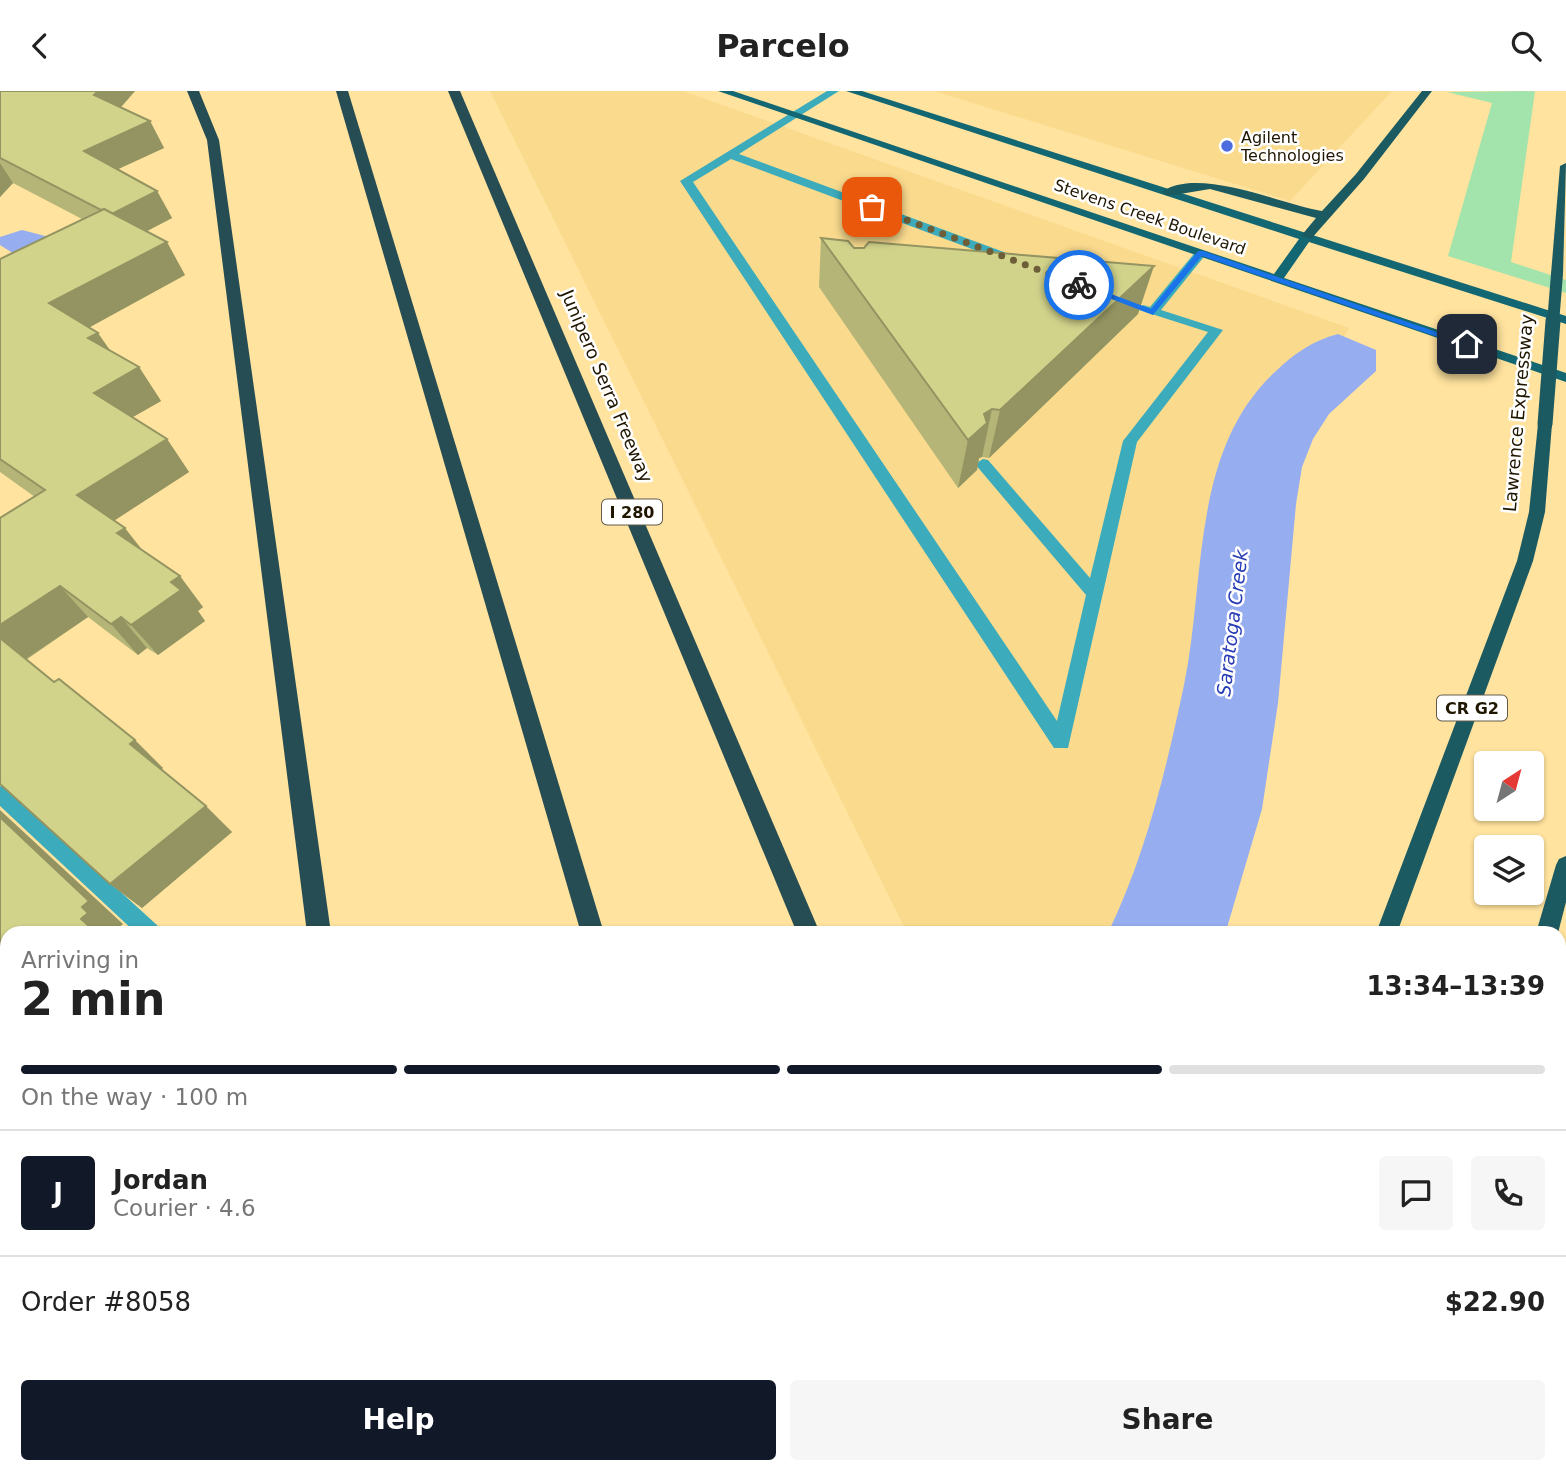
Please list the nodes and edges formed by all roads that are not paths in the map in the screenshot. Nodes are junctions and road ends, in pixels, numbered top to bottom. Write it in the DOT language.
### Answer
graph roads {
  1 [pos="193,91"];
  2 [pos="342,91"];
  3 [pos="454,91"];
  4 [pos="723,91"];
  5 [pos="834,91"];
  6 [pos="851,91"];
  7 [pos="1427,91"];
  8 [pos="795,115"];
  9 [pos="732,155"];
  10 [pos="1566,166"];
  11 [pos="1168,191"];
  12 [pos="1322,215"];
  13 [pos="1307,236"];
  14 [pos="1201,253"];
  15 [pos="1025,265"];
  16 [pos="1277,279"];
  17 [pos="1127,303"];
  18 [pos="1153,312"];
  19 [pos="1566,320"];
  20 [pos="1566,378"];
  21 [pos="983,464"];
  22 [pos="1095,594"];
  23 [pos="0,795"];
  24 [pos="1566,865"];
  25 [pos="143,926"];
  26 [pos="318,926"];
  27 [pos="591,926"];
  28 [pos="806,926"];
  29 [pos="1389,926"];
  30 [pos="1548,926"];
  1 -- 26 [label="highway"];
  2 -- 27 [label="highway"];
  3 -- 28 [label="highway, Junipero Serra Freeway / I 280"];
  4 -- 8 [label="main road, Stevens Creek Boulevard"];
  5 -- 8 [label="street"];
  6 -- 11 [label="main road, Stevens Creek Boulevard"];
  7 -- 12 [label="highway"];
  8 -- 9 [label="street"];
  8 -- 14 [label="main road, Stevens Creek Boulevard"];
  9 -- 15 [label="street"];
  9 -- 22 [label="street"];
  10 -- 29 [label="highway, Lawrence Expressway / CR G2, bridge"];
  11 -- 12 [label="highway"];
  11 -- 13 [label="main road, Stevens Creek Boulevard"];
  12 -- 13 [label="highway"];
  13 -- 16 [label="main road"];
  13 -- 19 [label="main road, Stevens Creek Boulevard"];
  14 -- 16 [label="main road, Stevens Creek Boulevard"];
  14 -- 18 [label="street"];
  16 -- 20 [label="main road, Stevens Creek Boulevard"];
  17 -- 18 [label="street"];
  18 -- 22 [label="street"];
  21 -- 22 [label="street"];
  23 -- 25 [label="street"];
  24 -- 30 [label="highway"];
}
